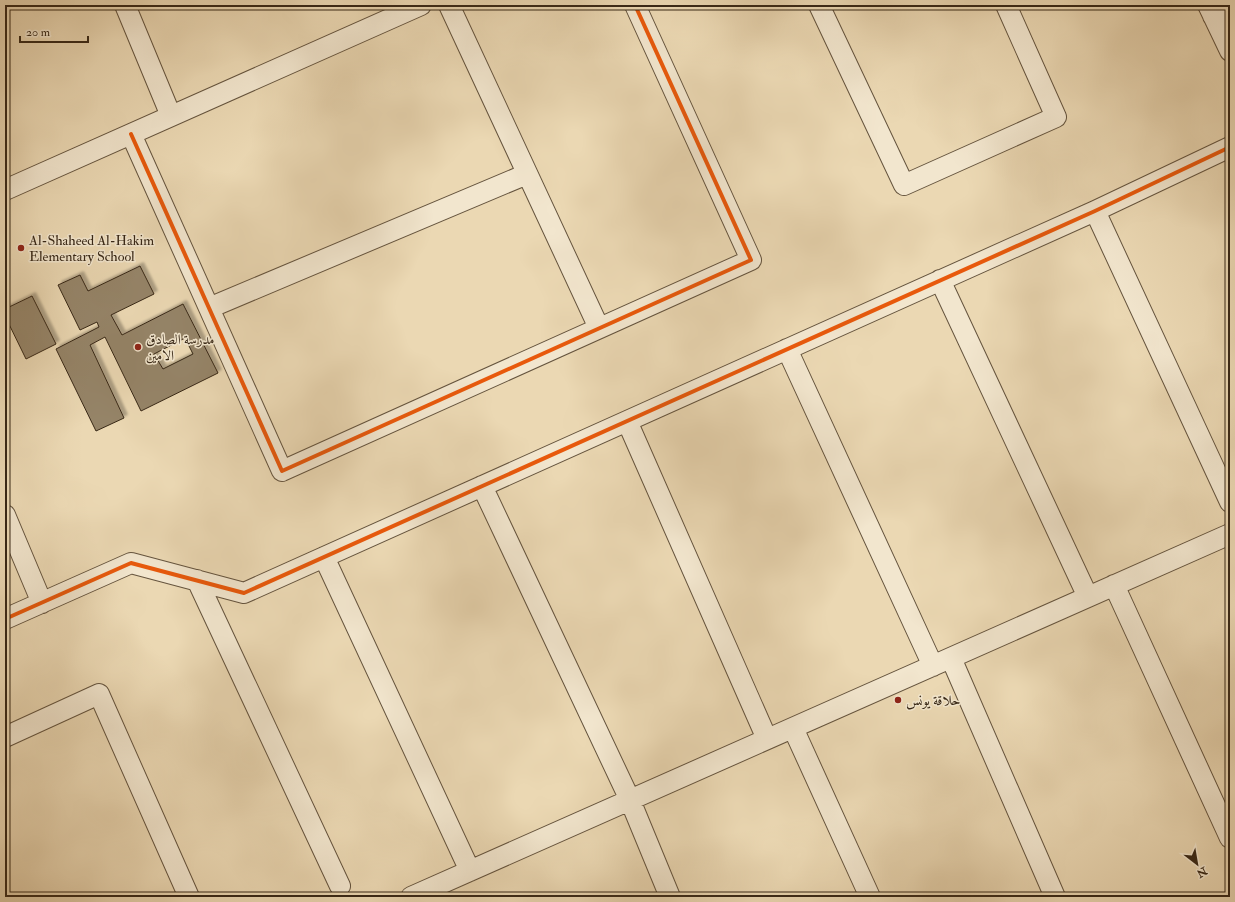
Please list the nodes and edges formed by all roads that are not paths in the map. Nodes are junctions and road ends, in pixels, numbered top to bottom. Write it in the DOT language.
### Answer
graph roads {
  1 [pos="125,5"];
  2 [pos="422,5"];
  3 [pos="449,5"];
  4 [pos="635,5"];
  5 [pos="819,5"];
  6 [pos="1006,5"];
  7 [pos="1217,10"];
  8 [pos="1230,51"];
  9 [pos="171,116"];
  10 [pos="131,134"];
  11 [pos="1230,147"];
  12 [pos="527,174"];
  13 [pos="5,190"];
  14 [pos="1095,210"];
  15 [pos="940,280"];
  16 [pos="209,308"];
  17 [pos="599,328"];
  18 [pos="787,349"];
  19 [pos="627,421"];
  20 [pos="482,486"];
  21 [pos="1230,502"];
  22 [pos="5,515"];
  23 [pos="1230,534"];
  24 [pos="324,557"];
  25 [pos="197,580"];
  26 [pos="1114,585"];
  27 [pos="1088,597"];
  28 [pos="42,603"];
  29 [pos="5,619"];
  30 [pos="951,658"];
  31 [pos="933,666"];
  32 [pos="793,728"];
  33 [pos="5,737"];
  34 [pos="767,739"];
  35 [pos="630,800"];
  36 [pos="1230,838"];
  37 [pos="470,871"];
  38 [pos="340,886"];
  39 [pos="189,897"];
  40 [pos="411,897"];
  41 [pos="670,897"];
  42 [pos="870,897"];
  43 [pos="1055,897"];
  1 -- 9 [label="street"];
  2 -- 9 [label="street"];
  3 -- 12 [label="street"];
  4 -- 17 [label="street"];
  5 -- 6 [label="street"];
  7 -- 8 [label="street"];
  9 -- 10 [label="street"];
  10 -- 13 [label="street"];
  10 -- 16 [label="street"];
  11 -- 14 [label="street"];
  12 -- 16 [label="street"];
  12 -- 17 [label="street"];
  14 -- 15 [label="street"];
  14 -- 21 [label="street"];
  15 -- 18 [label="street"];
  15 -- 27 [label="street"];
  16 -- 17 [label="street"];
  18 -- 19 [label="street"];
  18 -- 31 [label="street"];
  19 -- 20 [label="street"];
  19 -- 34 [label="street"];
  20 -- 24 [label="street"];
  20 -- 35 [label="street"];
  22 -- 28 [label="street"];
  23 -- 26 [label="street"];
  24 -- 25 [label="street"];
  24 -- 37 [label="street"];
  25 -- 28 [label="street"];
  25 -- 38 [label="street"];
  26 -- 27 [label="street"];
  26 -- 36 [label="street"];
  27 -- 30 [label="street"];
  28 -- 29 [label="street"];
  30 -- 31 [label="street"];
  30 -- 43 [label="street"];
  31 -- 32 [label="street"];
  32 -- 34 [label="street"];
  32 -- 42 [label="street"];
  33 -- 39 [label="street"];
  34 -- 35 [label="street"];
  35 -- 37 [label="street"];
  35 -- 41 [label="street"];
  37 -- 40 [label="street"];
}
